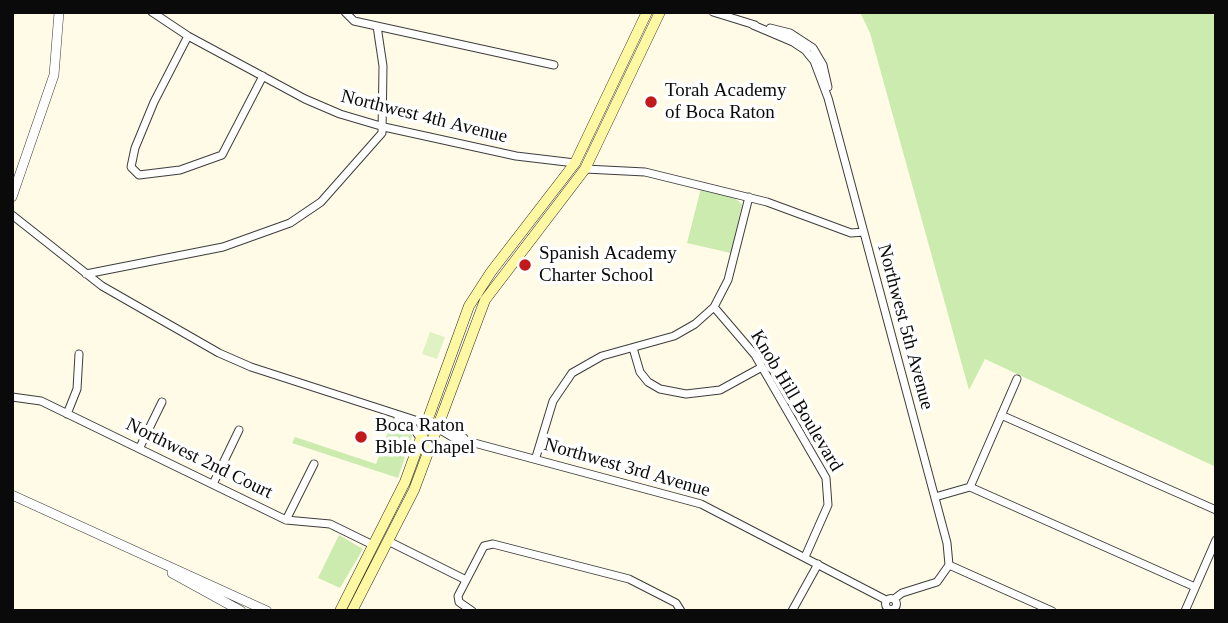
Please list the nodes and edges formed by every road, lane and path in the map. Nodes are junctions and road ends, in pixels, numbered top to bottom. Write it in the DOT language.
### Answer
graph roads {
  1 [pos="59,12"];
  2 [pos="152,12"];
  3 [pos="345,12"];
  4 [pos="647,12"];
  5 [pos="660,12"];
  6 [pos="713,12"];
  7 [pos="377,26"];
  8 [pos="188,36"];
  9 [pos="554,65"];
  10 [pos="263,76"];
  11 [pos="384,127"];
  12 [pos="593,153"];
  13 [pos="545,162"];
  14 [pos="575,163"];
  15 [pos="584,169"];
  16 [pos="606,169"];
  17 [pos="562,181"];
  18 [pos="12,197"];
  19 [pos="749,197"];
  20 [pos="12,215"];
  21 [pos="864,232"];
  22 [pos="86,274"];
  23 [pos="473,300"];
  24 [pos="714,307"];
  25 [pos="633,348"];
  26 [pos="79,354"];
  27 [pos="461,360"];
  28 [pos="447,363"];
  29 [pos="762,367"];
  30 [pos="1017,379"];
  31 [pos="12,397"];
  32 [pos="162,402"];
  33 [pos="66,414"];
  34 [pos="392,414"];
  35 [pos="1001,415"];
  36 [pos="438,425"];
  37 [pos="424,427"];
  38 [pos="239,430"];
  39 [pos="420,438"];
  40 [pos="141,447"];
  41 [pos="536,457"];
  42 [pos="314,464"];
  43 [pos="213,484"];
  44 [pos="970,487"];
  45 [pos="413,492"];
  46 [pos="12,495"];
  47 [pos="935,497"];
  48 [pos="1216,510"];
  49 [pos="286,520"];
  50 [pos="1216,540"];
  51 [pos="388,541"];
  52 [pos="373,545"];
  53 [pos="805,557"];
  54 [pos="818,564"];
  55 [pos="159,565"];
  56 [pos="948,565"];
  57 [pos="466,580"];
  58 [pos="1195,587"];
  59 [pos="893,604"];
  60 [pos="681,610"];
  61 [pos="242,611"];
  62 [pos="267,611"];
  63 [pos="340,611"];
  64 [pos="352,611"];
  65 [pos="472,611"];
  66 [pos="792,611"];
  67 [pos="1052,611"];
  68 [pos="1185,611"];
  1 -- 18 [label="street"];
  2 -- 8 [label="street, Northwest 4th Avenue"];
  3 -- 7 [label="street"];
  4 -- 14 [label="main road"];
  5 -- 12 [label="main road"];
  6 -- 21 [label="street, Northwest 5th Avenue"];
  7 -- 9 [label="street"];
  7 -- 11 [label="street"];
  8 -- 10 [label="street, Northwest 4th Avenue"];
  8 -- 10 [label="street"];
  10 -- 11 [label="street, Northwest 4th Avenue"];
  11 -- 13 [label="street, Northwest 4th Avenue"];
  11 -- 22 [label="street"];
  12 -- 15 [label="main road"];
  12 -- 16 [label="street"];
  13 -- 14 [label="street, Northwest 4th Avenue"];
  13 -- 17 [label="street"];
  14 -- 17 [label="main road"];
  15 -- 16 [label="street"];
  15 -- 27 [label="main road"];
  16 -- 19 [label="street"];
  17 -- 23 [label="main road"];
  19 -- 21 [label="street"];
  19 -- 24 [label="street"];
  20 -- 22 [label="street"];
  21 -- 47 [label="street, Northwest 5th Avenue"];
  22 -- 34 [label="street"];
  23 -- 27 [label="main road"];
  23 -- 28 [label="main road"];
  24 -- 25 [label="street"];
  24 -- 29 [label="street, Knob Hill Boulevard"];
  25 -- 29 [label="street"];
  25 -- 41 [label="street"];
  26 -- 33 [label="street"];
  27 -- 36 [label="main road"];
  28 -- 36 [label="main road"];
  28 -- 37 [label="main road"];
  29 -- 53 [label="street, Knob Hill Boulevard"];
  30 -- 35 [label="street"];
  31 -- 33 [label="street, Northwest 2nd Court"];
  32 -- 40 [label="street"];
  33 -- 40 [label="street, Northwest 2nd Court"];
  34 -- 37 [label="street"];
  34 -- 39 [label="street"];
  35 -- 44 [label="street"];
  35 -- 48 [label="street"];
  36 -- 41 [label="street, Northwest 3rd Avenue"];
  36 -- 45 [label="main road"];
  37 -- 39 [label="main road"];
  37 -- 45 [label="main road"];
  38 -- 43 [label="street"];
  39 -- 52 [label="main road"];
  40 -- 43 [label="street, Northwest 2nd Court"];
  41 -- 53 [label="street, Northwest 3rd Avenue"];
  42 -- 49 [label="street"];
  43 -- 49 [label="street, Northwest 2nd Court"];
  44 -- 47 [label="street"];
  44 -- 58 [label="street"];
  45 -- 51 [label="main road"];
  46 -- 55 [label="street"];
  47 -- 56 [label="street, Northwest 5th Avenue"];
  49 -- 52 [label="street, Northwest 2nd Court"];
  50 -- 58 [label="street"];
  51 -- 57 [label="street"];
  51 -- 64 [label="main road"];
  52 -- 63 [label="main road"];
  53 -- 54 [label="street, Northwest 3rd Avenue"];
  54 -- 59 [label="street, Northwest 3rd Avenue"];
  54 -- 66 [label="street"];
  55 -- 61 [label="street"];
  55 -- 62 [label="street"];
  56 -- 59 [label="street"];
  56 -- 67 [label="street"];
  57 -- 60 [label="street"];
  57 -- 65 [label="street"];
  58 -- 68 [label="street"];
}
